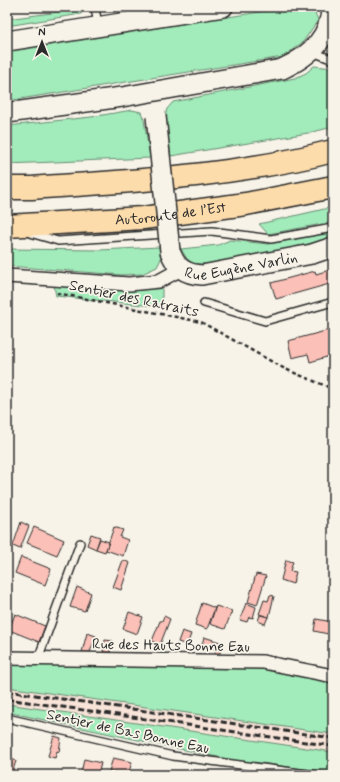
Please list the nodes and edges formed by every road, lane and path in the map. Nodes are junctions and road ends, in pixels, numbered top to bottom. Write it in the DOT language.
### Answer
graph roads {
  1 [pos="95,7"];
  2 [pos="223,7"];
  3 [pos="331,7"];
  4 [pos="98,26"];
  5 [pos="7,41"];
  6 [pos="311,51"];
  7 [pos="333,60"];
  8 [pos="168,88"];
  9 [pos="132,95"];
  10 [pos="7,113"];
  11 [pos="156,116"];
  12 [pos="333,151"];
  13 [pos="333,187"];
  14 [pos="7,188"];
  15 [pos="8,226"];
  16 [pos="333,228"];
  17 [pos="333,247"];
  18 [pos="181,270"];
  19 [pos="7,276"];
  20 [pos="50,290"];
  21 [pos="333,302"];
  22 [pos="204,303"];
  23 [pos="333,390"];
  24 [pos="80,543"];
  25 [pos="7,658"];
  26 [pos="38,659"];
  27 [pos="333,676"];
  28 [pos="7,718"];
  29 [pos="292,774"];
  30 [pos="315,775"];
  1 -- 4 [label="lane"];
  2 -- 4 [label="main road"];
  3 -- 6 [label="main road"];
  4 -- 5 [label="main road"];
  6 -- 7 [label="lane"];
  6 -- 8 [label="main road"];
  8 -- 9 [label="main road"];
  8 -- 11 [label="main road"];
  9 -- 10 [label="main road"];
  9 -- 11 [label="main road"];
  11 -- 18 [label="main road, bridge"];
  12 -- 14 [label="highway"];
  13 -- 15 [label="highway, Autoroute de l’Est"];
  15 -- 16 [label="lane"];
  17 -- 18 [label="main road, Rue Eugène Varlin"];
  18 -- 19 [label="street, Rue Eugène Varlin"];
  20 -- 23 [label="path, Sentier des Ratraits"];
  21 -- 22 [label="lane"];
  24 -- 26 [label="lane"];
  25 -- 26 [label="street, Rue des Hauts Bonne Eau"];
  26 -- 27 [label="street, Rue des Hauts Bonne Eau"];
  28 -- 29 [label="lane, Sentier de Bas Bonne Eau"];
  29 -- 30 [label="lane, Sentier de Bas Bonne Eau"];
}
